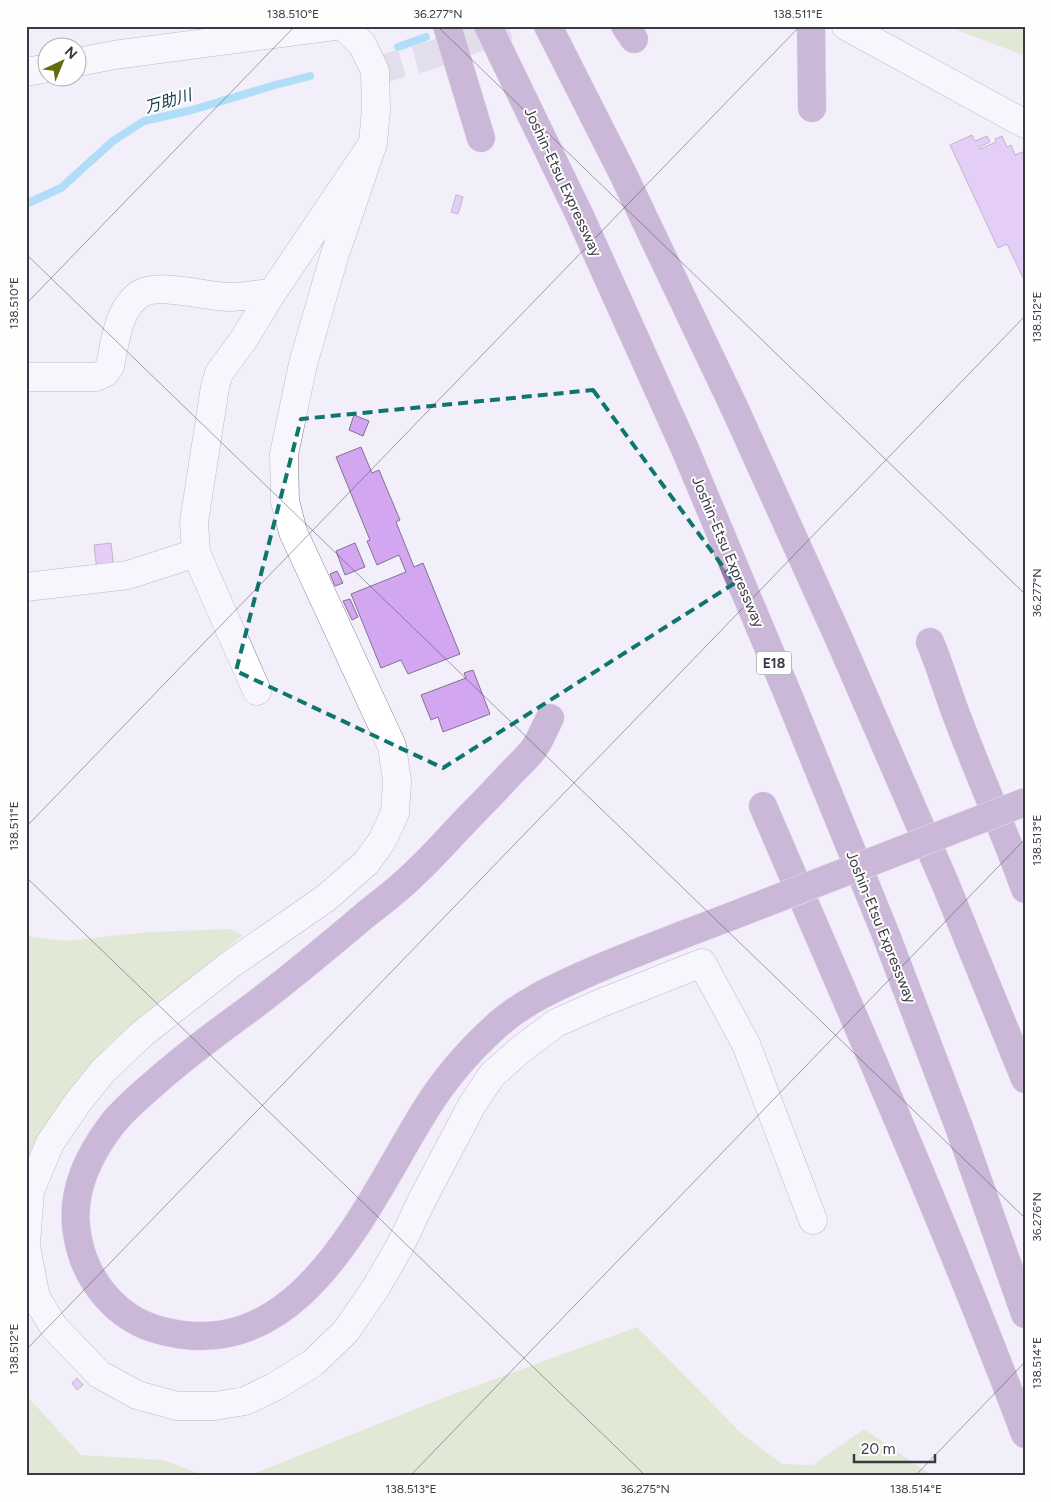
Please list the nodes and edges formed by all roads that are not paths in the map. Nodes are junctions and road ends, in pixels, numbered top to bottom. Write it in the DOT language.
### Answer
graph roads {
  1 [pos="334,26"];
  2 [pos="342,26"];
  3 [pos="447,26"];
  4 [pos="488,26"];
  5 [pos="548,26"];
  6 [pos="846,26"];
  7 [pos="811,39"];
  8 [pos="88,60"];
  9 [pos="812,108"];
  10 [pos="1025,124"];
  11 [pos="481,138"];
  12 [pos="372,143"];
  13 [pos="272,293"];
  14 [pos="26,377"];
  15 [pos="196,553"];
  16 [pos="26,587"];
  17 [pos="930,642"];
  18 [pos="256,691"];
  19 [pos="550,718"];
  20 [pos="1025,802"];
  21 [pos="763,806"];
  22 [pos="1025,889"];
  23 [pos="1025,1079"];
  24 [pos="813,1220"];
  25 [pos="26,1243"];
  26 [pos="26,1248"];
  27 [pos="1025,1314"];
  28 [pos="1025,1434"];
  1 -- 8 [label="street"];
  2 -- 12 [label="street"];
  3 -- 11 [label="highway"];
  4 -- 27 [label="highway, Joshin-Etsu Expressway / E18"];
  5 -- 23 [label="highway"];
  6 -- 10 [label="street"];
  7 -- 9 [label="highway"];
  12 -- 13 [label="street"];
  12 -- 25 [label="street"];
  13 -- 14 [label="street"];
  13 -- 15 [label="street"];
  15 -- 16 [label="street"];
  15 -- 18 [label="street"];
  17 -- 22 [label="highway"];
  19 -- 20 [label="highway, bridge"];
  21 -- 28 [label="highway"];
  24 -- 26 [label="street"];
}
